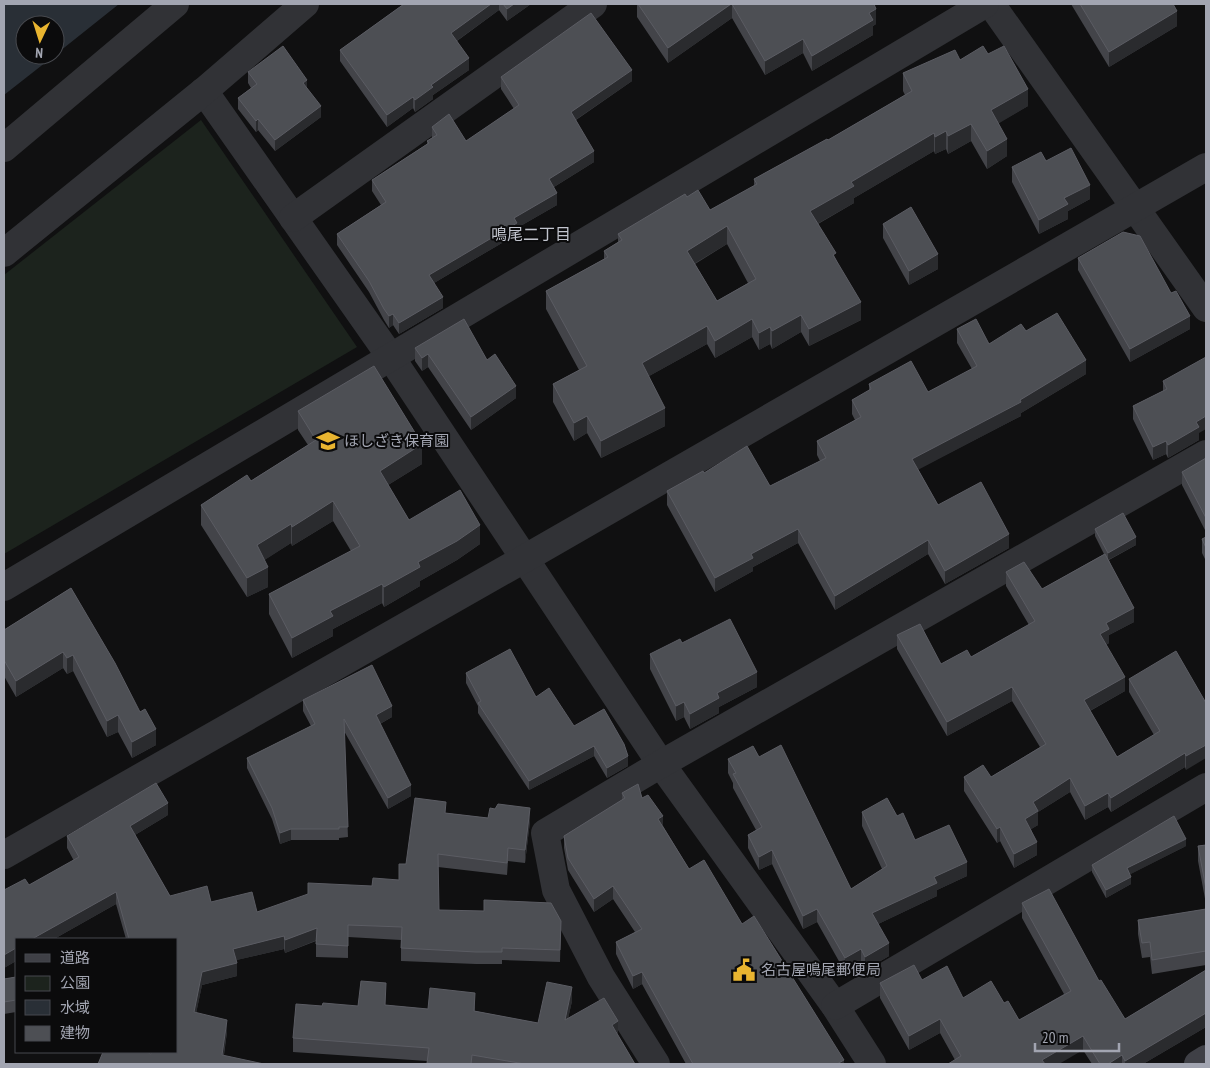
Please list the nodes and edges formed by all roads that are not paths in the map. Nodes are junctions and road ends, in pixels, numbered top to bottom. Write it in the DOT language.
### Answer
graph roads {
  1 [pos="175,4"];
  2 [pos="306,4"];
  3 [pos="593,4"];
  4 [pos="985,4"];
  5 [pos="991,4"];
  6 [pos="204,91"];
  7 [pos="4,148"];
  8 [pos="1206,167"];
  9 [pos="1134,207"];
  10 [pos="293,218"];
  11 [pos="4,253"];
  12 [pos="1206,308"];
  13 [pos="390,356"];
  14 [pos="1206,454"];
  15 [pos="524,560"];
  16 [pos="4,586"];
  17 [pos="661,764"];
  18 [pos="1206,787"];
  19 [pos="4,855"];
  20 [pos="835,1006"];
  21 [pos="1206,1060"];
  22 [pos="656,1064"];
  23 [pos="872,1064"];
  24 [pos="1198,1064"];
  1 -- 7 [label="street"];
  2 -- 6 [label="street"];
  3 -- 10 [label="street"];
  4 -- 13 [label="street"];
  5 -- 9 [label="street"];
  6 -- 10 [label="street"];
  6 -- 11 [label="street"];
  8 -- 9 [label="street"];
  9 -- 12 [label="street"];
  9 -- 15 [label="street"];
  10 -- 13 [label="street"];
  13 -- 15 [label="street"];
  13 -- 16 [label="street"];
  14 -- 17 [label="street"];
  15 -- 17 [label="street"];
  15 -- 19 [label="street"];
  17 -- 20 [label="street"];
  17 -- 22 [label="street"];
  18 -- 20 [label="street"];
  20 -- 23 [label="street"];
  21 -- 24 [label="street"];
}
